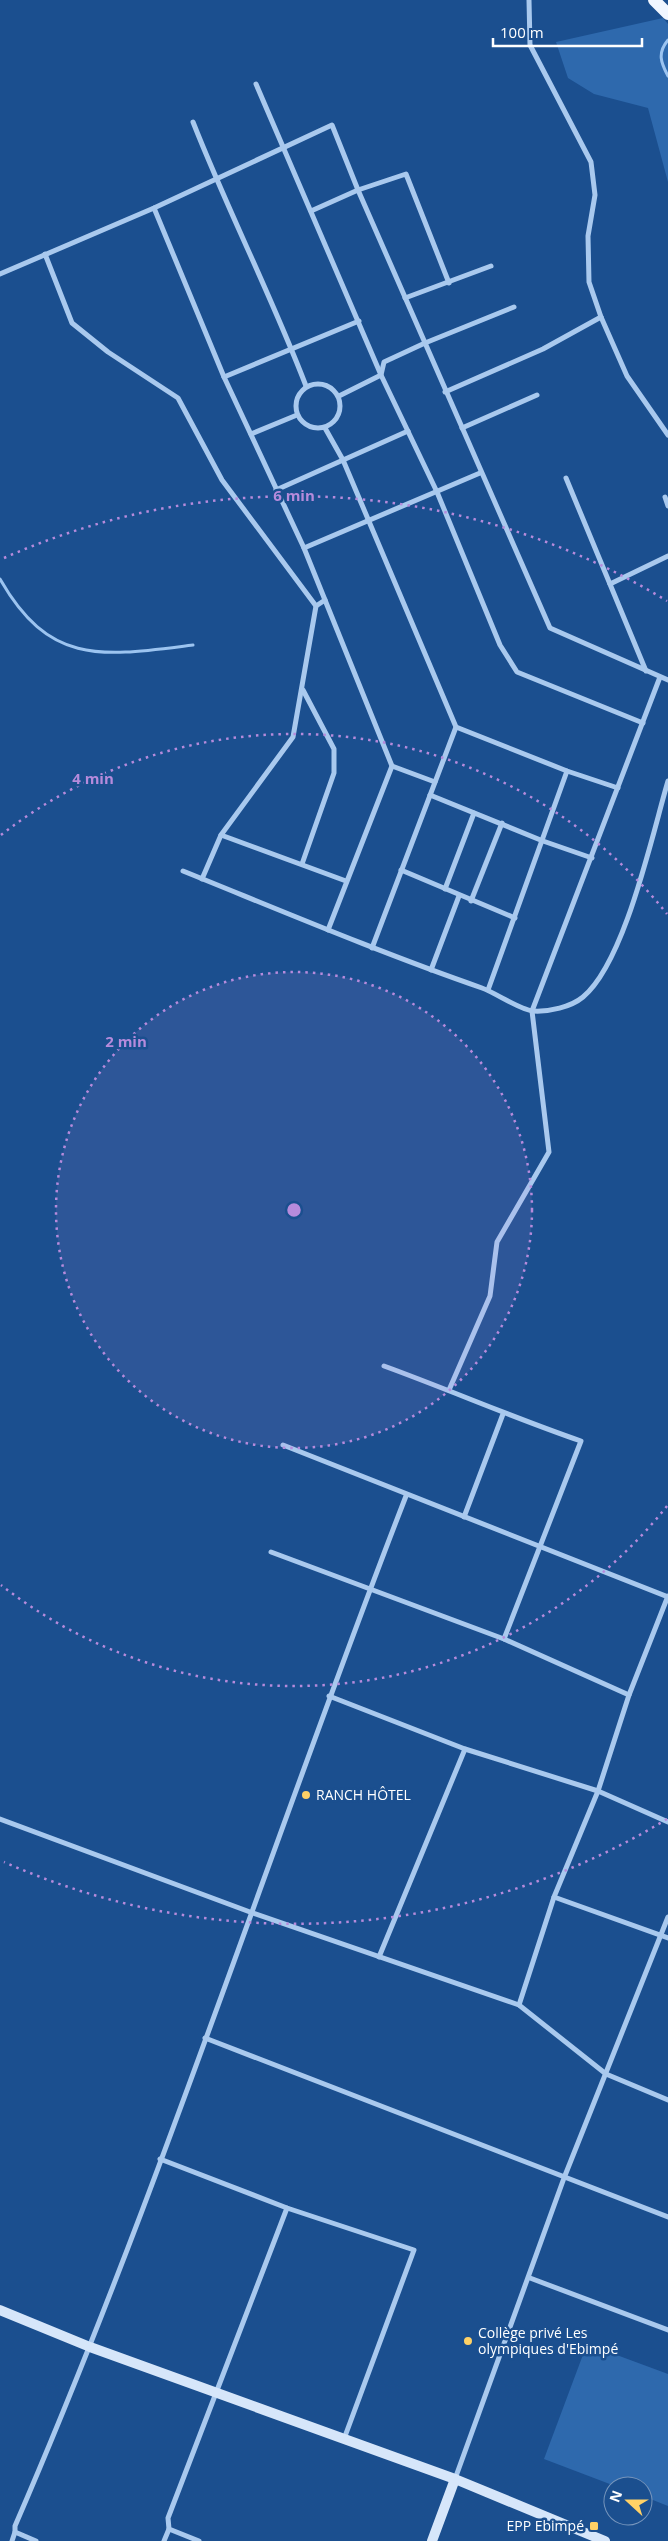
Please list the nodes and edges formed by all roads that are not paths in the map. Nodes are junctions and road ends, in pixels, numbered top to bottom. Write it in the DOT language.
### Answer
graph roads {
  1 [pos="529,0"];
  2 [pos="654,0"];
  3 [pos="668,14"];
  4 [pos="256,84"];
  5 [pos="193,122"];
  6 [pos="283,148"];
  7 [pos="215,179"];
  8 [pos="358,190"];
  9 [pos="154,208"];
  10 [pos="311,211"];
  11 [pos="45,254"];
  12 [pos="491,266"];
  13 [pos="0,274"];
  14 [pos="449,283"];
  15 [pos="406,298"];
  16 [pos="514,307"];
  17 [pos="601,317"];
  18 [pos="359,320"];
  19 [pos="425,343"];
  20 [pos="292,348"];
  21 [pos="381,375"];
  22 [pos="224,377"];
  23 [pos="306,386"];
  24 [pos="445,392"];
  25 [pos="537,395"];
  26 [pos="339,396"];
  27 [pos="297,416"];
  28 [pos="325,428"];
  29 [pos="462,428"];
  30 [pos="408,431"];
  31 [pos="251,434"];
  32 [pos="668,435"];
  33 [pos="343,460"];
  34 [pos="480,473"];
  35 [pos="566,478"];
  36 [pos="276,490"];
  37 [pos="437,492"];
  38 [pos="665,497"];
  39 [pos="668,506"];
  40 [pos="369,521"];
  41 [pos="304,548"];
  42 [pos="668,556"];
  43 [pos="610,584"];
  44 [pos="325,600"];
  45 [pos="316,606"];
  46 [pos="646,671"];
  47 [pos="660,677"];
  48 [pos="668,680"];
  49 [pos="302,690"];
  50 [pos="643,723"];
  51 [pos="456,727"];
  52 [pos="392,766"];
  53 [pos="567,771"];
  54 [pos="668,781"];
  55 [pos="435,782"];
  56 [pos="618,788"];
  57 [pos="430,795"];
  58 [pos="474,813"];
  59 [pos="502,823"];
  60 [pos="221,836"];
  61 [pos="543,841"];
  62 [pos="592,858"];
  63 [pos="302,864"];
  64 [pos="401,870"];
  65 [pos="183,871"];
  66 [pos="202,879"];
  67 [pos="346,881"];
  68 [pos="445,889"];
  69 [pos="460,896"];
  70 [pos="471,901"];
  71 [pos="515,918"];
  72 [pos="328,930"];
  73 [pos="372,948"];
  74 [pos="431,970"];
  75 [pos="488,990"];
  76 [pos="532,1011"];
  77 [pos="384,1366"];
  78 [pos="449,1390"];
  79 [pos="503,1414"];
  80 [pos="282,1445"];
  81 [pos="406,1496"];
  82 [pos="464,1517"];
  83 [pos="539,1547"];
  84 [pos="271,1552"];
  85 [pos="369,1590"];
  86 [pos="668,1596"];
  87 [pos="504,1640"];
  88 [pos="629,1695"];
  89 [pos="329,1696"];
  90 [pos="465,1749"];
  91 [pos="598,1791"];
  92 [pos="0,1819"];
  93 [pos="668,1822"];
  94 [pos="554,1898"];
  95 [pos="250,1912"];
  96 [pos="668,1917"];
  97 [pos="661,1936"];
  98 [pos="668,1938"];
  99 [pos="379,1957"];
  100 [pos="519,2005"];
  101 [pos="205,2038"];
  102 [pos="606,2074"];
  103 [pos="668,2100"];
  104 [pos="160,2159"];
  105 [pos="564,2178"];
  106 [pos="287,2208"];
  107 [pos="668,2217"];
  108 [pos="530,2278"];
  109 [pos="0,2310"];
  110 [pos="668,2330"];
  111 [pos="90,2346"];
  112 [pos="216,2392"];
  113 [pos="344,2438"];
  114 [pos="455,2479"];
  115 [pos="169,2529"];
  116 [pos="15,2532"];
  117 [pos="598,2540"];
  118 [pos="12,2541"];
  119 [pos="36,2541"];
  120 [pos="164,2541"];
  121 [pos="199,2541"];
  122 [pos="432,2541"];
  1 -- 17 [label="street"];
  2 -- 3 [label="main road"];
  4 -- 6 [label="street"];
  5 -- 7 [label="street"];
  6 -- 7 [label="street"];
  6 -- 8 [label="street"];
  6 -- 10 [label="street"];
  7 -- 9 [label="street"];
  7 -- 20 [label="street"];
  8 -- 10 [label="street"];
  8 -- 14 [label="street"];
  8 -- 15 [label="street"];
  9 -- 11 [label="street"];
  9 -- 22 [label="street"];
  10 -- 18 [label="street"];
  11 -- 13 [label="street"];
  11 -- 45 [label="street"];
  12 -- 14 [label="street"];
  14 -- 15 [label="street"];
  15 -- 19 [label="street"];
  16 -- 19 [label="street"];
  17 -- 24 [label="street"];
  17 -- 32 [label="street"];
  18 -- 20 [label="street"];
  18 -- 21 [label="street"];
  19 -- 21 [label="street"];
  19 -- 24 [label="street"];
  20 -- 22 [label="street"];
  20 -- 23 [label="street"];
  21 -- 26 [label="street"];
  21 -- 30 [label="street"];
  22 -- 31 [label="street"];
  23 -- 26 [label="street"];
  23 -- 27 [label="street"];
  24 -- 29 [label="street"];
  25 -- 29 [label="street"];
  26 -- 28 [label="street"];
  27 -- 28 [label="street"];
  27 -- 31 [label="street"];
  28 -- 33 [label="street"];
  29 -- 34 [label="street"];
  30 -- 33 [label="street"];
  30 -- 37 [label="street"];
  31 -- 36 [label="street"];
  33 -- 36 [label="street"];
  33 -- 40 [label="street"];
  34 -- 37 [label="street"];
  34 -- 46 [label="street"];
  35 -- 43 [label="street"];
  36 -- 41 [label="street"];
  37 -- 40 [label="street"];
  37 -- 50 [label="street"];
  38 -- 39 [label="street"];
  40 -- 41 [label="street"];
  40 -- 51 [label="street"];
  41 -- 44 [label="street"];
  42 -- 43 [label="street"];
  43 -- 46 [label="street"];
  44 -- 45 [label="street"];
  44 -- 52 [label="street"];
  45 -- 49 [label="street"];
  46 -- 47 [label="street"];
  47 -- 48 [label="street"];
  47 -- 50 [label="street"];
  49 -- 60 [label="street"];
  49 -- 63 [label="street"];
  50 -- 56 [label="street"];
  51 -- 53 [label="street"];
  51 -- 55 [label="street"];
  52 -- 55 [label="street"];
  52 -- 67 [label="street"];
  53 -- 56 [label="street"];
  53 -- 61 [label="street"];
  54 -- 76 [label="street"];
  55 -- 57 [label="street"];
  56 -- 62 [label="street"];
  57 -- 58 [label="street"];
  57 -- 64 [label="street"];
  58 -- 59 [label="street"];
  58 -- 68 [label="street"];
  59 -- 61 [label="street"];
  59 -- 70 [label="street"];
  60 -- 63 [label="street"];
  60 -- 66 [label="street"];
  61 -- 62 [label="street"];
  61 -- 71 [label="street"];
  62 -- 76 [label="street"];
  63 -- 67 [label="street"];
  64 -- 68 [label="street"];
  64 -- 73 [label="street"];
  65 -- 66 [label="street"];
  66 -- 72 [label="street"];
  67 -- 72 [label="street"];
  68 -- 69 [label="street"];
  69 -- 70 [label="street"];
  69 -- 74 [label="street"];
  70 -- 71 [label="street"];
  71 -- 75 [label="street"];
  72 -- 73 [label="street"];
  73 -- 74 [label="street"];
  74 -- 75 [label="street"];
  75 -- 76 [label="street"];
  76 -- 78 [label="street"];
  77 -- 78 [label="street"];
  78 -- 79 [label="street"];
  79 -- 82 [label="street"];
  79 -- 83 [label="street"];
  80 -- 81 [label="street"];
  81 -- 82 [label="street"];
  81 -- 85 [label="street"];
  82 -- 83 [label="street"];
  83 -- 86 [label="street"];
  83 -- 87 [label="street"];
  84 -- 85 [label="street"];
  85 -- 87 [label="street"];
  85 -- 89 [label="street"];
  86 -- 88 [label="street"];
  87 -- 88 [label="street"];
  88 -- 91 [label="street"];
  89 -- 90 [label="street"];
  89 -- 95 [label="street"];
  90 -- 91 [label="street"];
  90 -- 99 [label="street"];
  91 -- 93 [label="street"];
  91 -- 94 [label="street"];
  92 -- 95 [label="street"];
  94 -- 97 [label="street"];
  94 -- 100 [label="street"];
  95 -- 99 [label="street"];
  95 -- 101 [label="street"];
  96 -- 97 [label="street"];
  97 -- 98 [label="street"];
  97 -- 102 [label="street"];
  99 -- 100 [label="street"];
  100 -- 102 [label="street"];
  101 -- 104 [label="street"];
  101 -- 105 [label="street"];
  102 -- 103 [label="street"];
  102 -- 105 [label="street"];
  104 -- 106 [label="street"];
  104 -- 111 [label="street"];
  105 -- 107 [label="street"];
  105 -- 108 [label="street"];
  106 -- 112 [label="street"];
  106 -- 113 [label="street"];
  108 -- 110 [label="street"];
  108 -- 114 [label="street"];
  109 -- 111 [label="street"];
  111 -- 112 [label="street"];
  111 -- 116 [label="street"];
  112 -- 113 [label="street"];
  112 -- 115 [label="street"];
  113 -- 114 [label="street"];
  114 -- 117 [label="street"];
  114 -- 122 [label="street"];
  115 -- 120 [label="street"];
  115 -- 121 [label="street"];
  116 -- 118 [label="street"];
  116 -- 119 [label="street"];
}
